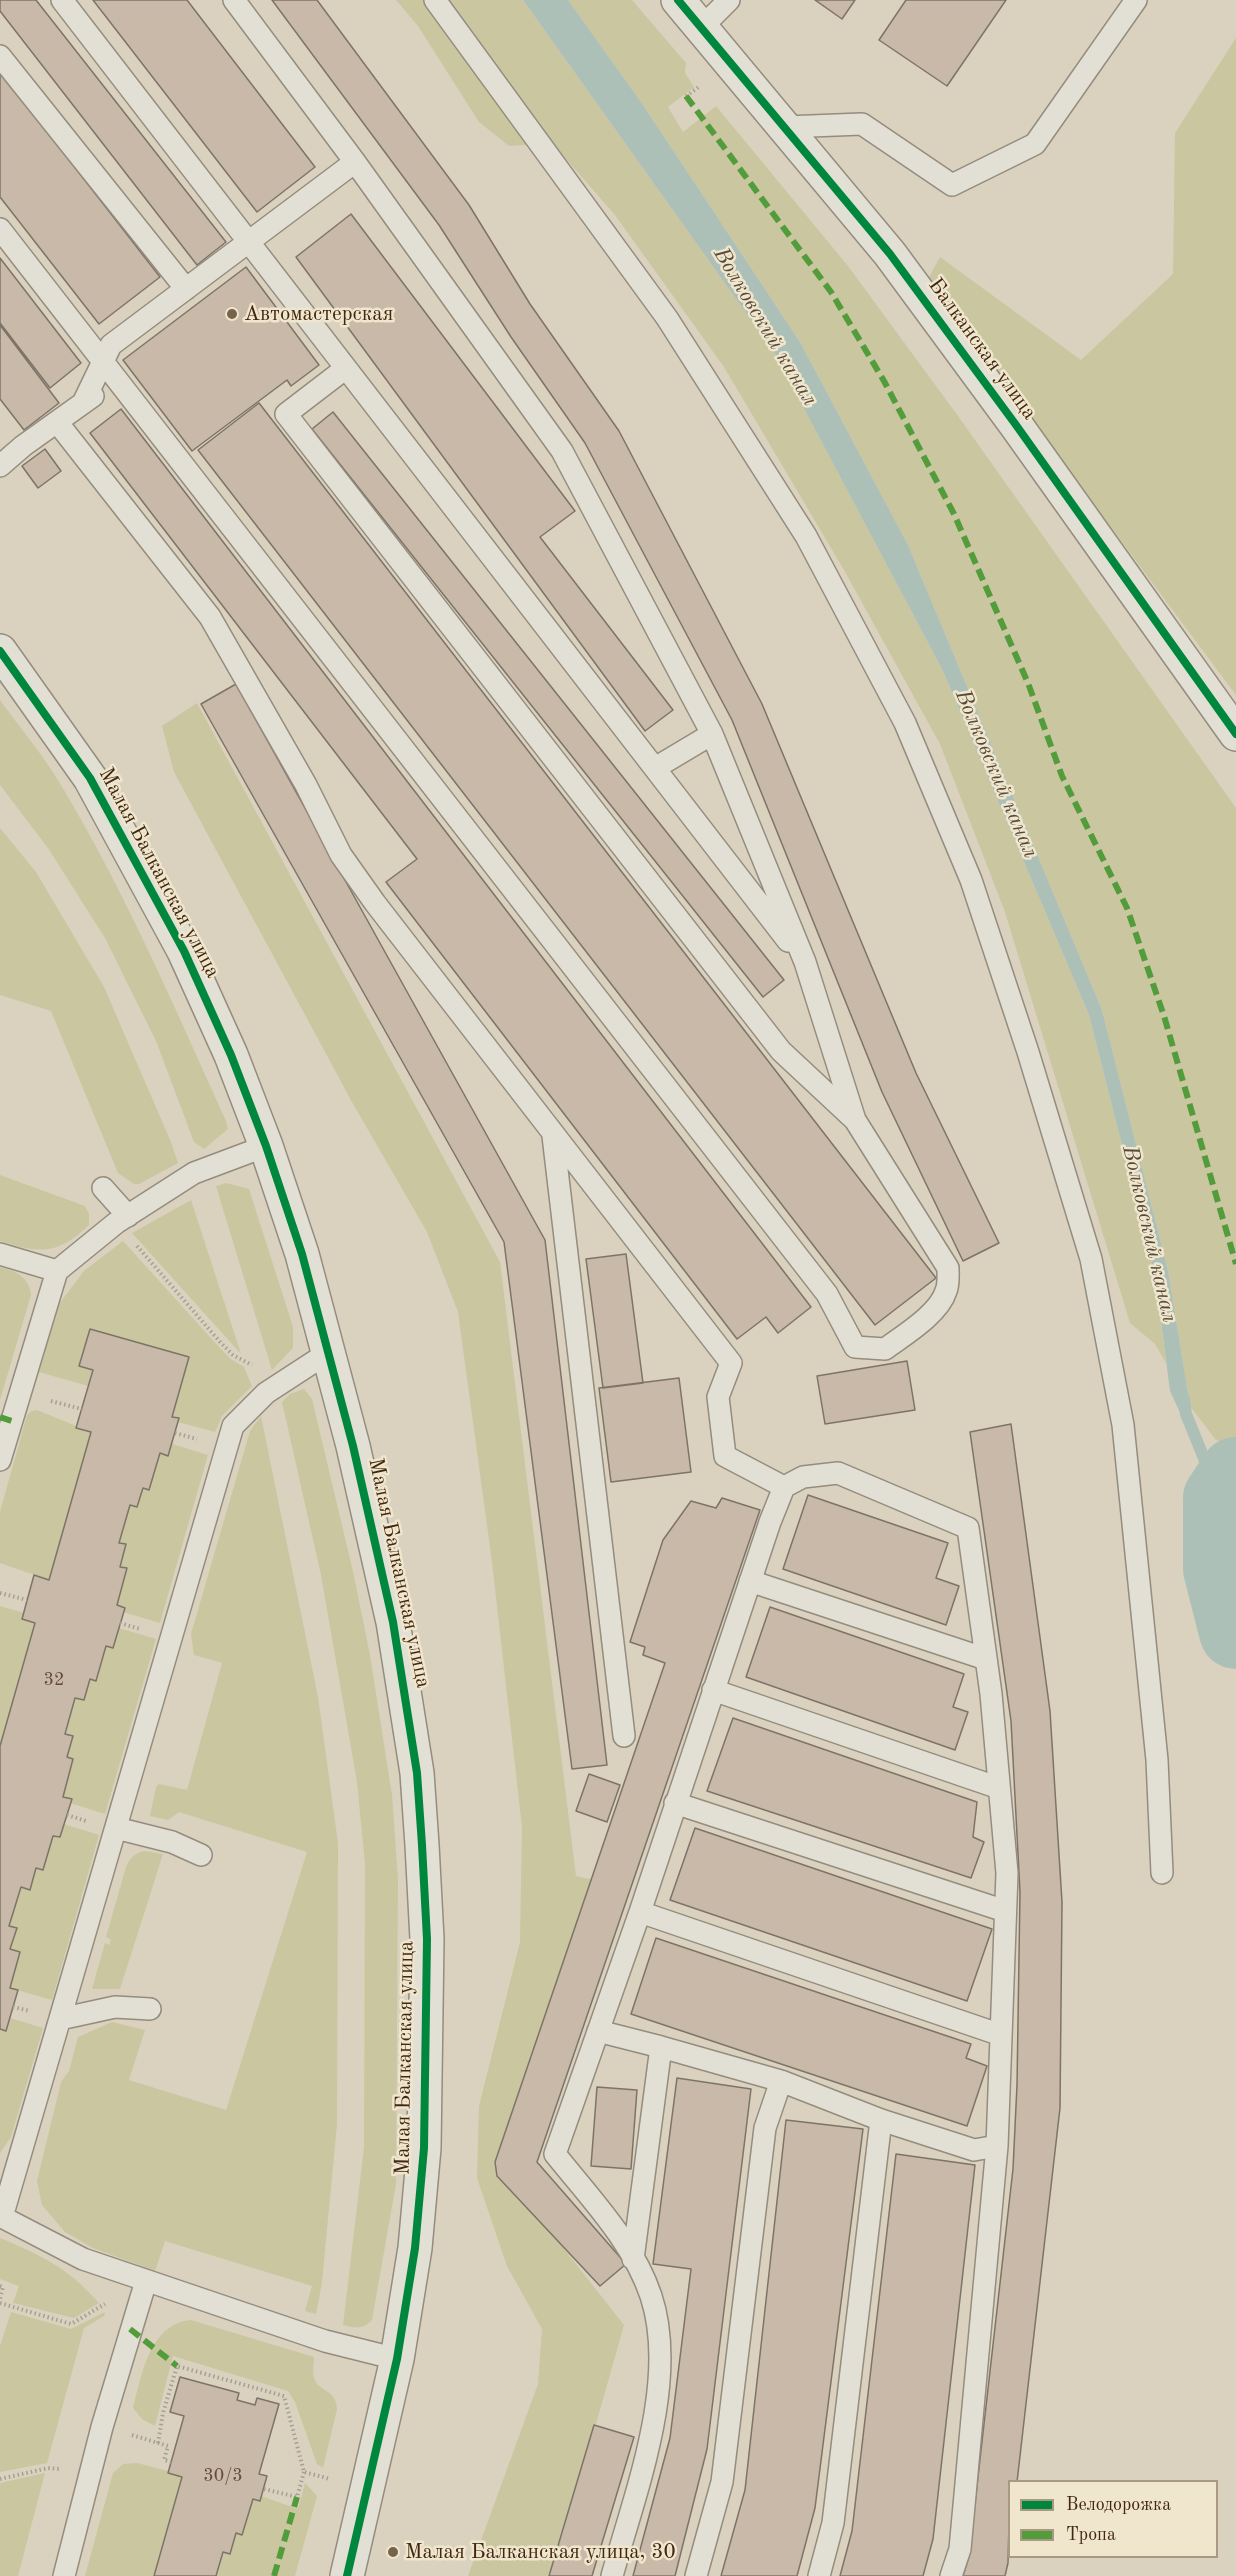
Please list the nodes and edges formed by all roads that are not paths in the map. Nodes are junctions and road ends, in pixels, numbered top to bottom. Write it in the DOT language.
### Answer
graph roads {
  1 [pos="62,0"];
  2 [pos="234,0"];
  3 [pos="435,0"];
  4 [pos="678,0"];
  5 [pos="729,0"];
  6 [pos="1136,0"];
  7 [pos="702,27"];
  8 [pos="0,56"];
  9 [pos="785,127"];
  10 [pos="355,162"];
  11 [pos="0,229"];
  12 [pos="249,241"];
  13 [pos="186,289"];
  14 [pos="346,368"];
  15 [pos="109,370"];
  16 [pos="57,422"];
  17 [pos="0,466"];
  18 [pos="0,651"];
  19 [pos="712,734"];
  20 [pos="1236,734"];
  21 [pos="655,768"];
  22 [pos="805,962"];
  23 [pos="855,1120"];
  24 [pos="553,1136"];
  25 [pos="266,1146"];
  26 [pos="103,1188"];
  27 [pos="128,1216"];
  28 [pos="0,1254"];
  29 [pos="57,1271"];
  30 [pos="329,1352"];
  31 [pos="0,1460"];
  32 [pos="784,1486"];
  33 [pos="750,1581"];
  34 [pos="986,1659"];
  35 [pos="713,1690"];
  36 [pos="624,1736"];
  37 [pos="999,1788"];
  38 [pos="675,1803"];
  39 [pos="116,1828"];
  40 [pos="201,1855"];
  41 [pos="1162,1873"];
  42 [pos="1005,1911"];
  43 [pos="640,1912"];
  44 [pos="150,2008"];
  45 [pos="60,2019"];
  46 [pos="598,2031"];
  47 [pos="1001,2035"];
  48 [pos="661,2046"];
  49 [pos="781,2081"];
  50 [pos="881,2120"];
  51 [pos="997,2146"];
  52 [pos="1,2217"];
  53 [pos="633,2259"];
  54 [pos="146,2281"];
  55 [pos="397,2359"];
  56 [pos="64,2576"];
  57 [pos="347,2576"];
  58 [pos="612,2576"];
  59 [pos="696,2576"];
  60 [pos="819,2576"];
  61 [pos="951,2576"];
  1 -- 12 [label="lane"];
  2 -- 10 [label="lane"];
  3 -- 41 [label="lane"];
  4 -- 7 [label="street, Балканская улица"];
  5 -- 7 [label="lane"];
  6 -- 9 [label="lane"];
  7 -- 9 [label="street, Балканская улица"];
  8 -- 13 [label="lane"];
  9 -- 20 [label="street, Балканская улица"];
  10 -- 12 [label="lane"];
  10 -- 19 [label="lane"];
  11 -- 15 [label="lane"];
  12 -- 13 [label="lane"];
  12 -- 14 [label="lane"];
  13 -- 15 [label="lane"];
  14 -- 21 [label="lane"];
  14 -- 23 [label="lane"];
  15 -- 16 [label="lane"];
  15 -- 23 [label="lane"];
  16 -- 17 [label="lane"];
  16 -- 24 [label="lane"];
  18 -- 25 [label="street, Малая Балканская улица"];
  19 -- 21 [label="lane"];
  19 -- 22 [label="lane"];
  21 -- 22 [label="lane"];
  22 -- 23 [label="lane"];
  24 -- 32 [label="lane"];
  24 -- 36 [label="lane"];
  25 -- 27 [label="lane"];
  25 -- 30 [label="street, Малая Балканская улица"];
  26 -- 27 [label="lane"];
  27 -- 29 [label="lane"];
  28 -- 29 [label="lane"];
  29 -- 31 [label="lane"];
  30 -- 39 [label="lane"];
  30 -- 55 [label="street, Малая Балканская улица"];
  32 -- 33 [label="lane"];
  32 -- 34 [label="lane"];
  33 -- 34 [label="lane"];
  33 -- 35 [label="lane"];
  34 -- 37 [label="lane"];
  35 -- 37 [label="lane"];
  35 -- 38 [label="lane"];
  37 -- 42 [label="lane"];
  38 -- 42 [label="lane"];
  38 -- 43 [label="lane"];
  39 -- 40 [label="lane"];
  39 -- 45 [label="lane"];
  42 -- 47 [label="lane"];
  43 -- 46 [label="lane"];
  43 -- 47 [label="lane"];
  44 -- 45 [label="lane"];
  45 -- 52 [label="lane"];
  46 -- 48 [label="lane"];
  46 -- 53 [label="lane"];
  47 -- 51 [label="lane"];
  48 -- 49 [label="lane"];
  48 -- 53 [label="lane"];
  49 -- 50 [label="lane"];
  49 -- 59 [label="lane"];
  50 -- 51 [label="lane"];
  50 -- 60 [label="lane"];
  51 -- 61 [label="lane"];
  52 -- 54 [label="lane"];
  53 -- 58 [label="lane"];
  54 -- 55 [label="lane"];
  54 -- 56 [label="lane"];
  55 -- 57 [label="street, Малая Балканская улица"];
}
